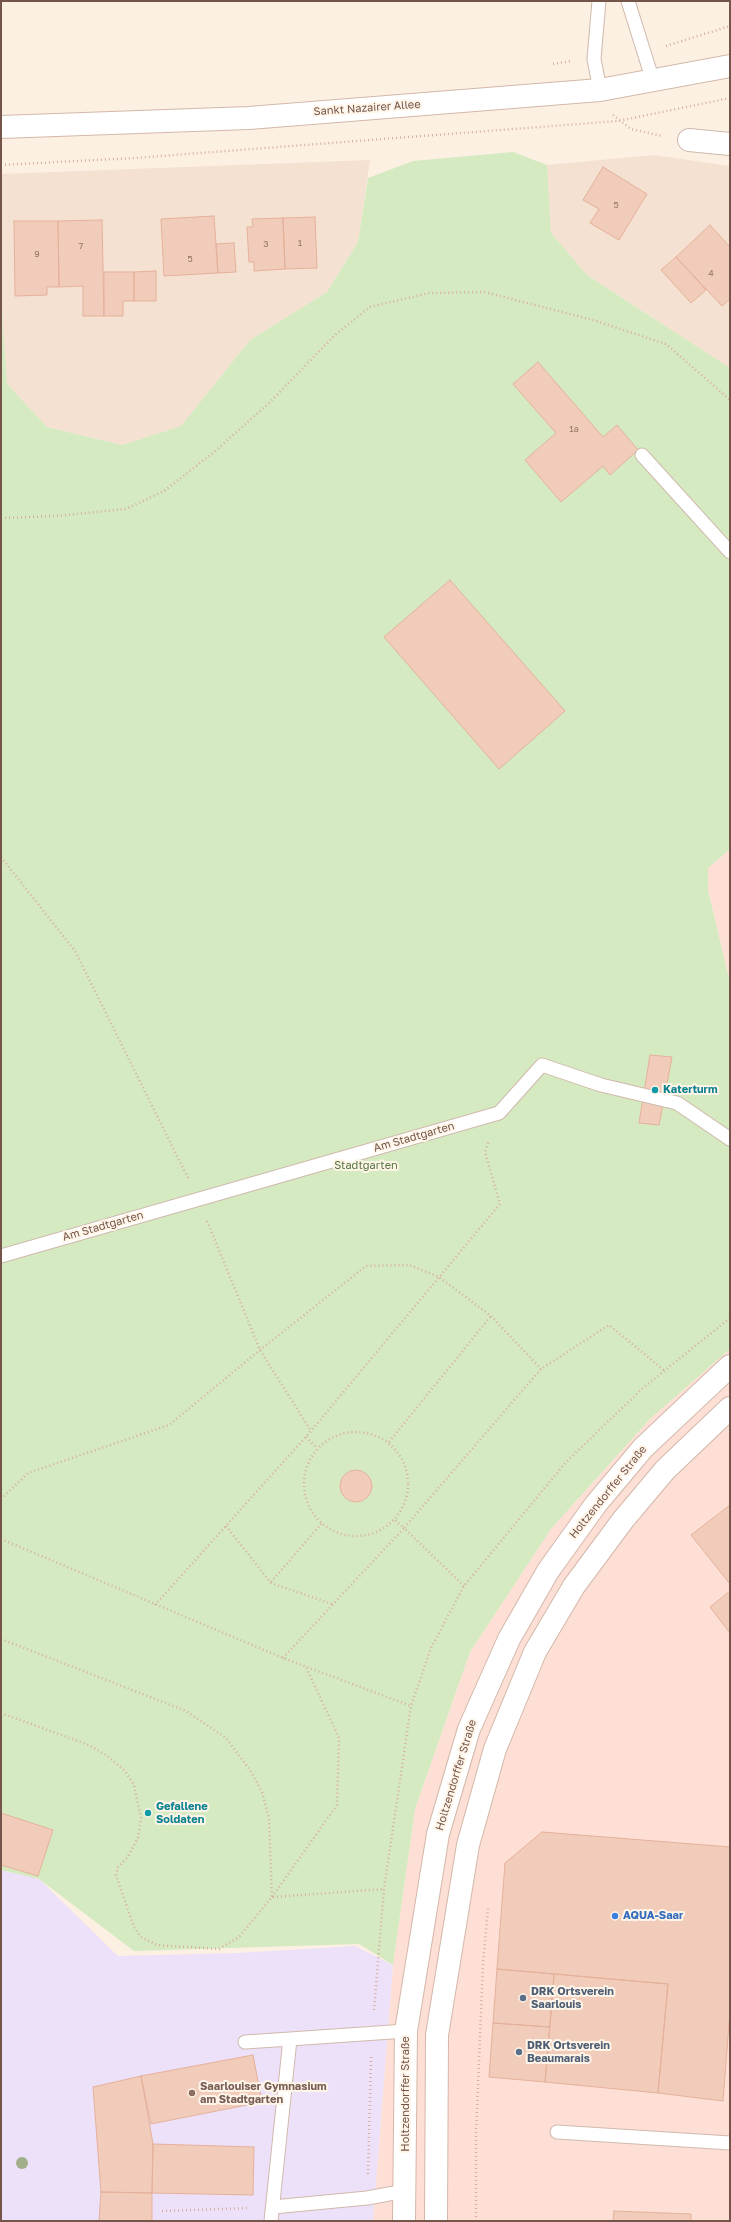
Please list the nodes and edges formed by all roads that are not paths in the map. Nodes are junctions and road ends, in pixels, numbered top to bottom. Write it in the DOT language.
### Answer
graph roads {
  1 [pos="599,1"];
  2 [pos="628,1"];
  3 [pos="730,66"];
  4 [pos="653,81"];
  5 [pos="600,90"];
  6 [pos="1,127"];
  7 [pos="689,140"];
  8 [pos="730,144"];
  9 [pos="642,455"];
  10 [pos="730,552"];
  11 [pos="730,1139"];
  12 [pos="1,1256"];
  13 [pos="730,1366"];
  14 [pos="730,1408"];
  15 [pos="406,2031"];
  16 [pos="290,2039"];
  17 [pos="244,2042"];
  18 [pos="557,2132"];
  19 [pos="730,2143"];
  20 [pos="405,2191"];
  21 [pos="273,2208"];
  22 [pos="271,2221"];
  23 [pos="404,2221"];
  24 [pos="436,2221"];
  1 -- 5 [label="lane"];
  2 -- 4 [label="lane"];
  3 -- 4 [label="street, Sankt Nazairer Allee"];
  4 -- 5 [label="street, Sankt Nazairer Allee"];
  5 -- 6 [label="street, Sankt Nazairer Allee"];
  7 -- 8 [label="street"];
  9 -- 10 [label="lane"];
  11 -- 12 [label="lane, Am Stadtgarten"];
  13 -- 15 [label="street, Holtzendorffer Straße"];
  14 -- 24 [label="street"];
  15 -- 16 [label="lane"];
  15 -- 20 [label="street, Holtzendorffer Straße"];
  16 -- 17 [label="lane"];
  16 -- 21 [label="lane"];
  18 -- 19 [label="lane"];
  20 -- 21 [label="lane"];
  20 -- 23 [label="street, Holtzendorffer Straße"];
  21 -- 22 [label="lane"];
}
